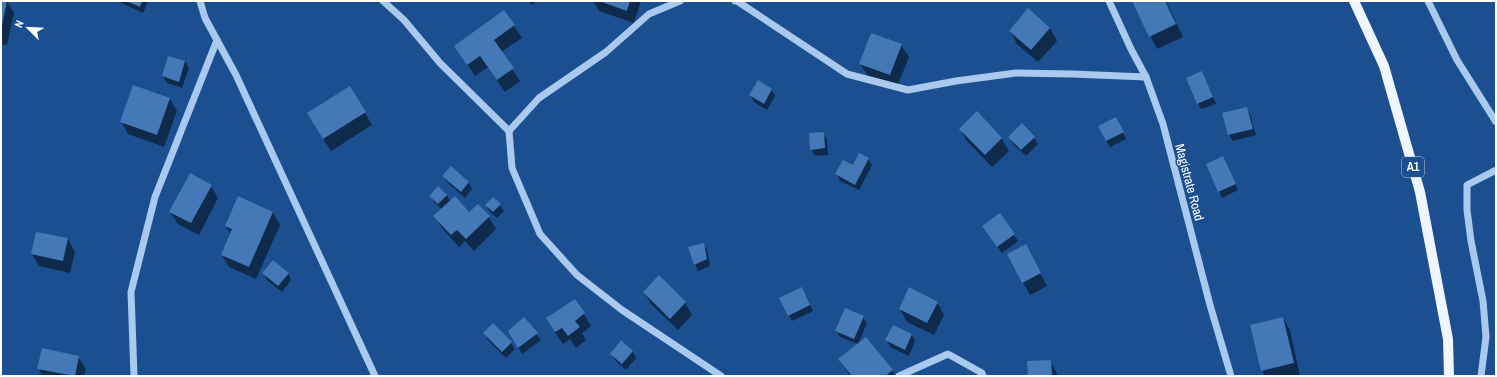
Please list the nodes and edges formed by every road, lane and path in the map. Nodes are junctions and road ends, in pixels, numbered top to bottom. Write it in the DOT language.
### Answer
graph roads {
  1 [pos="200,1"];
  2 [pos="383,1"];
  3 [pos="680,1"];
  4 [pos="735,1"];
  5 [pos="1109,1"];
  6 [pos="1354,1"];
  7 [pos="1428,1"];
  8 [pos="217,40"];
  9 [pos="1146,77"];
  10 [pos="1496,122"];
  11 [pos="508,132"];
  12 [pos="1496,170"];
  13 [pos="134,376"];
  14 [pos="375,376"];
  15 [pos="722,376"];
  16 [pos="899,376"];
  17 [pos="983,376"];
  18 [pos="1231,376"];
  19 [pos="1449,376"];
  20 [pos="1481,376"];
  1 -- 8 [label="street"];
  2 -- 11 [label="street"];
  3 -- 11 [label="street"];
  4 -- 9 [label="street"];
  5 -- 9 [label="street, Magistrate Road"];
  6 -- 19 [label="main road, A1"];
  7 -- 10 [label="street"];
  8 -- 13 [label="street"];
  8 -- 14 [label="street"];
  9 -- 18 [label="street, Magistrate Road"];
  11 -- 15 [label="street"];
  12 -- 20 [label="street"];
  16 -- 17 [label="street"];
}
